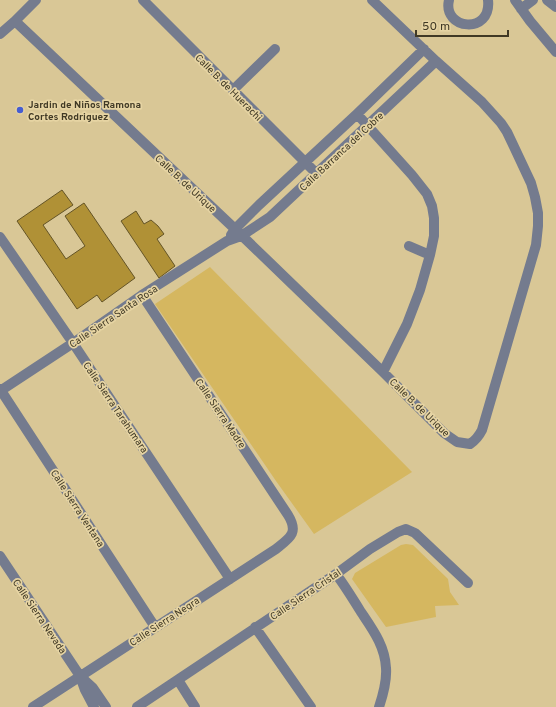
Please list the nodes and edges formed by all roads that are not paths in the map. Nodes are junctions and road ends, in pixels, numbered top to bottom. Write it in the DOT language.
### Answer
graph roads {
  1 [pos="36,0"];
  2 [pos="142,0"];
  3 [pos="449,0"];
  4 [pos="489,0"];
  5 [pos="515,0"];
  6 [pos="533,0"];
  7 [pos="547,0"];
  8 [pos="379,2"];
  9 [pos="556,8"];
  10 [pos="521,9"];
  11 [pos="15,21"];
  12 [pos="0,34"];
  13 [pos="275,49"];
  14 [pos="424,49"];
  15 [pos="556,52"];
  16 [pos="436,61"];
  17 [pos="233,90"];
  18 [pos="357,114"];
  19 [pos="368,125"];
  20 [pos="305,163"];
  21 [pos="316,173"];
  22 [pos="238,232"];
  23 [pos="0,237"];
  24 [pos="409,246"];
  25 [pos="430,255"];
  26 [pos="142,296"];
  27 [pos="73,343"];
  28 [pos="383,372"];
  29 [pos="0,390"];
  30 [pos="293,532"];
  31 [pos="0,556"];
  32 [pos="336,574"];
  33 [pos="230,579"];
  34 [pos="468,583"];
  35 [pos="155,627"];
  36 [pos="255,627"];
  37 [pos="80,676"];
  38 [pos="178,680"];
  39 [pos="33,707"];
  40 [pos="94,707"];
  41 [pos="106,707"];
  42 [pos="137,707"];
  43 [pos="195,707"];
  44 [pos="310,707"];
  45 [pos="378,707"];
  1 -- 11 [label="street"];
  2 -- 17 [label="street, Calle B. de Huerachi"];
  3 -- 4 [label="street"];
  5 -- 10 [label="street"];
  6 -- 10 [label="street"];
  7 -- 9 [label="street"];
  8 -- 14 [label="street, Calle B. de Urique"];
  10 -- 15 [label="street"];
  11 -- 12 [label="street"];
  11 -- 22 [label="street, Calle B. de Urique"];
  13 -- 17 [label="street"];
  14 -- 16 [label="street, Calle B. de Urique"];
  14 -- 18 [label="street, Calle Barranca del Cobre"];
  16 -- 19 [label="street, Calle Barranca del Cobre"];
  16 -- 28 [label="street, Calle B. de Urique"];
  17 -- 20 [label="street, Calle B. de Huerachi"];
  18 -- 19 [label="street"];
  18 -- 20 [label="street, Calle Barranca del Cobre"];
  19 -- 21 [label="street, Calle Barranca del Cobre"];
  19 -- 25 [label="street"];
  20 -- 21 [label="street, Calle B. de Huerachi"];
  20 -- 22 [label="street, Calle Barranca del Cobre"];
  21 -- 22 [label="street, Calle Barranca del Cobre"];
  22 -- 26 [label="street, Calle Sierra Santa Rosa"];
  22 -- 28 [label="street, Calle B. de Urique"];
  23 -- 27 [label="street, Calle Sierra Tarahumara"];
  24 -- 25 [label="street"];
  25 -- 28 [label="street"];
  26 -- 27 [label="street, Calle Sierra Santa Rosa"];
  26 -- 30 [label="street, Calle Sierra Madre"];
  27 -- 29 [label="street, Calle Sierra Santa Rosa"];
  27 -- 33 [label="street, Calle Sierra Tarahumara"];
  29 -- 35 [label="street, Calle Sierra Ventana"];
  30 -- 33 [label="street, Calle Sierra Negra"];
  31 -- 37 [label="street, Calle Sierra Nevada"];
  32 -- 34 [label="street, Calle Sierra Cristal"];
  32 -- 36 [label="street, Calle Sierra Cristal"];
  32 -- 45 [label="street"];
  33 -- 35 [label="street, Calle Sierra Negra"];
  35 -- 37 [label="street, Calle Sierra Negra"];
  36 -- 38 [label="street, Calle Sierra Cristal"];
  36 -- 44 [label="street"];
  37 -- 39 [label="street, Calle Sierra Negra"];
  37 -- 40 [label="street, Calle Sierra Nevada"];
  37 -- 41 [label="street, Calle Sierra Nevada"];
  38 -- 42 [label="street, Calle Sierra Cristal"];
  38 -- 43 [label="street"];
}
